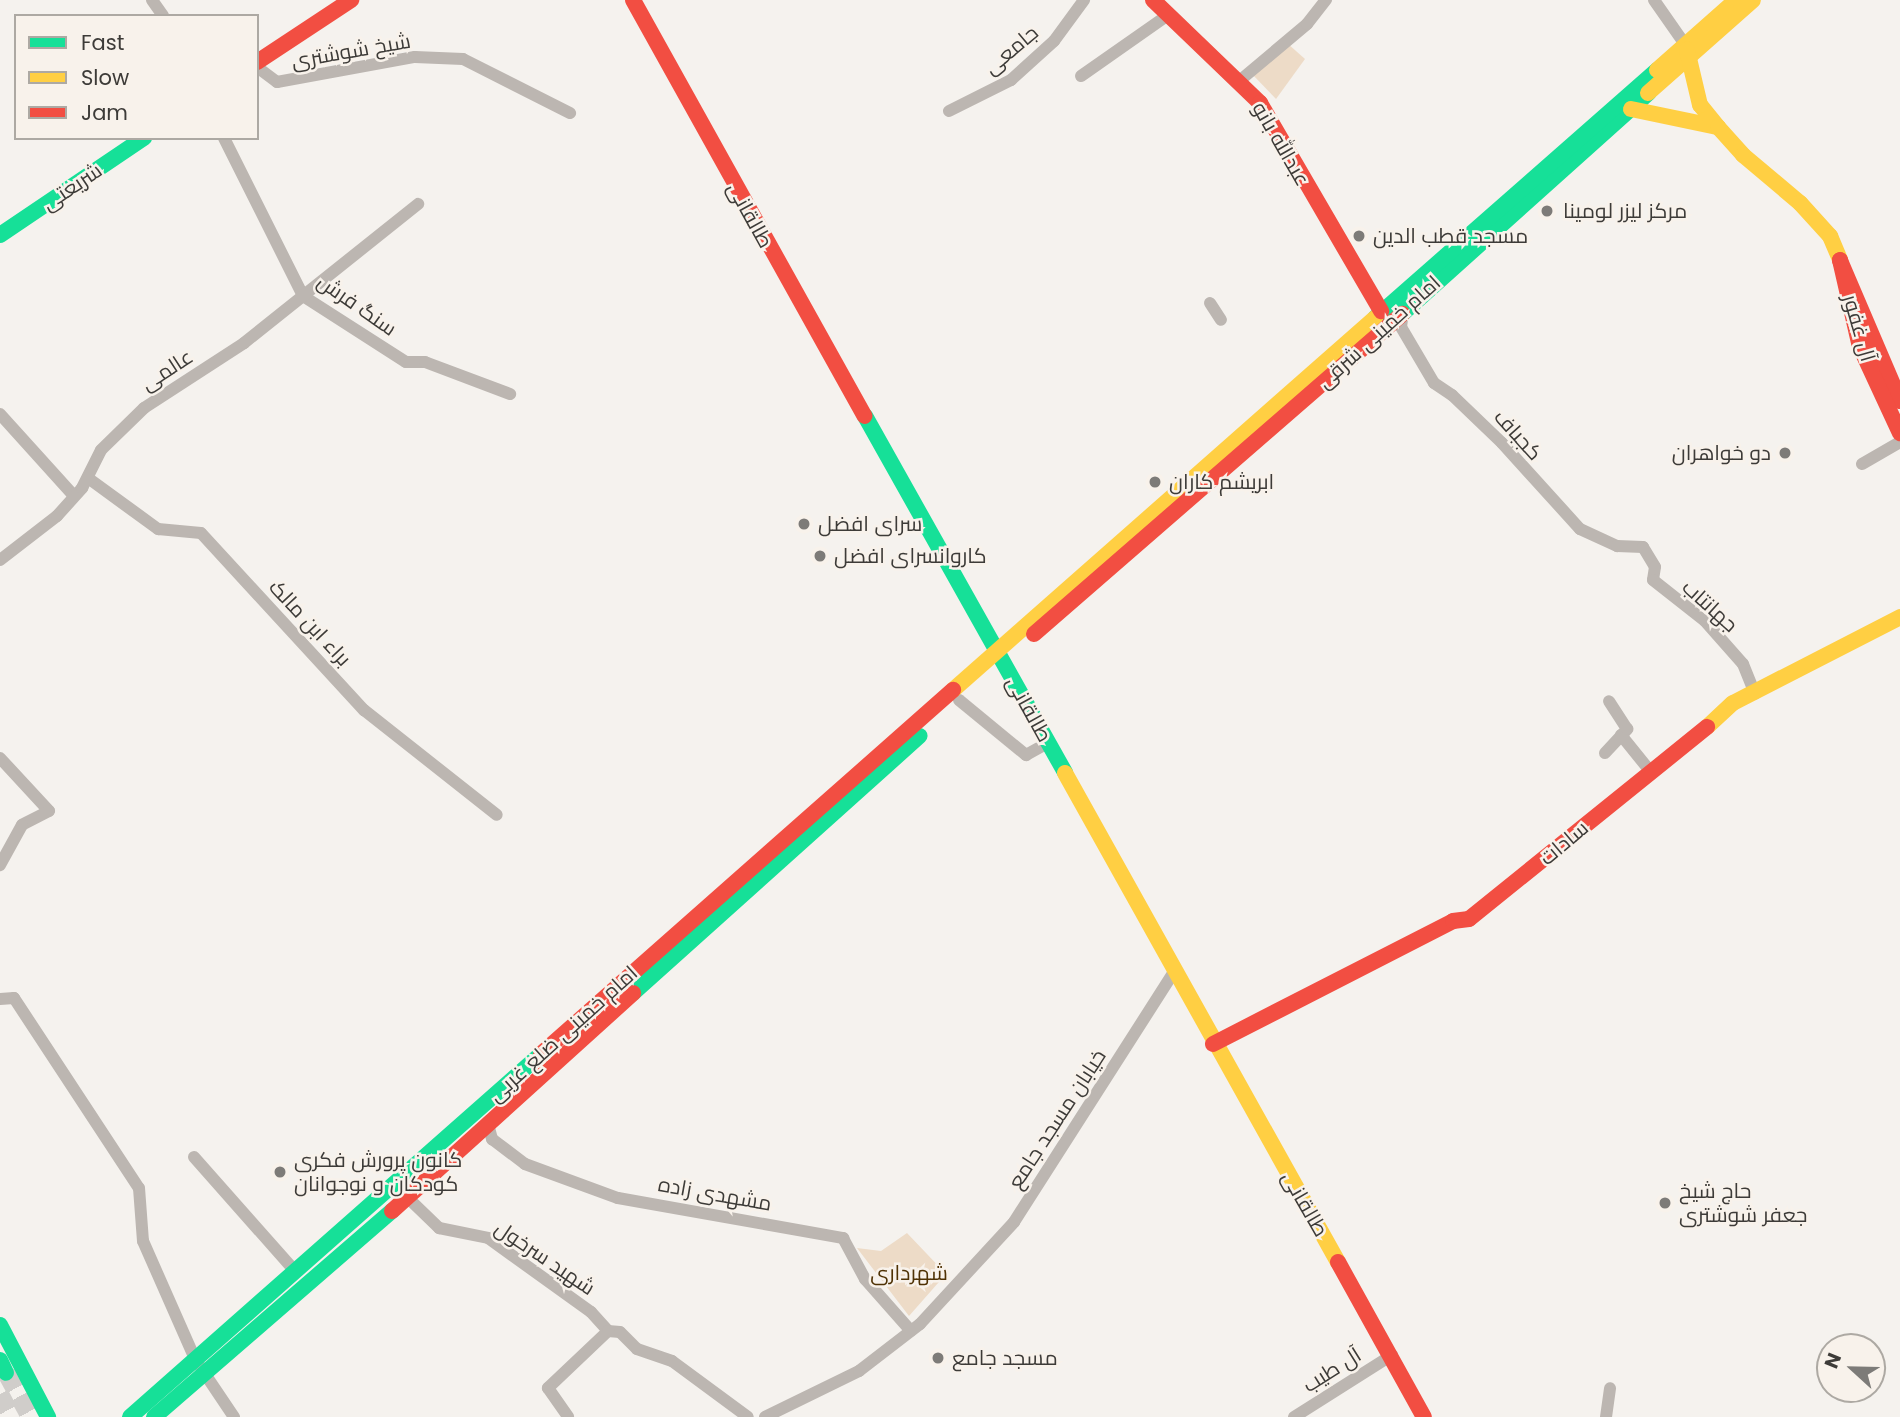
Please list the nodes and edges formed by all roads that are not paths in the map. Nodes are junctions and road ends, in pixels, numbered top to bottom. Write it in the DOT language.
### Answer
graph roads {
  1 [pos="351,0"];
  2 [pos="633,0"];
  3 [pos="1084,0"];
  4 [pos="1153,0"];
  5 [pos="1326,0"];
  6 [pos="1654,0"];
  7 [pos="1737,0"];
  8 [pos="1753,0"];
  9 [pos="1168,15"];
  10 [pos="1687,50"];
  11 [pos="259,63"];
  12 [pos="259,66"];
  13 [pos="1082,76"];
  14 [pos="1238,82"];
  15 [pos="1631,109"];
  16 [pos="949,110"];
  17 [pos="570,113"];
  18 [pos="1718,127"];
  19 [pos="141,140"];
  20 [pos="225,140"];
  21 [pos="418,204"];
  22 [pos="0,236"];
  23 [pos="1840,260"];
  24 [pos="303,296"];
  25 [pos="1210,303"];
  26 [pos="1403,310"];
  27 [pos="1385,317"];
  28 [pos="1220,320"];
  29 [pos="510,394"];
  30 [pos="1900,401"];
  31 [pos="0,414"];
  32 [pos="1900,433"];
  33 [pos="1900,442"];
  34 [pos="1861,464"];
  35 [pos="88,478"];
  36 [pos="74,496"];
  37 [pos="1643,547"];
  38 [pos="0,560"];
  39 [pos="1900,617"];
  40 [pos="999,656"];
  41 [pos="1755,694"];
  42 [pos="959,700"];
  43 [pos="1609,701"];
  44 [pos="1621,736"];
  45 [pos="1042,746"];
  46 [pos="1605,752"];
  47 [pos="0,758"];
  48 [pos="1650,771"];
  49 [pos="497,815"];
  50 [pos="0,865"];
  51 [pos="1174,972"];
  52 [pos="0,999"];
  53 [pos="1213,1044"];
  54 [pos="476,1111"];
  55 [pos="488,1124"];
  56 [pos="194,1157"];
  57 [pos="407,1197"];
  58 [pos="295,1271"];
  59 [pos="0,1325"];
  60 [pos="608,1331"];
  61 [pos="911,1331"];
  62 [pos="1392,1355"];
  63 [pos="195,1359"];
  64 [pos="205,1374"];
  65 [pos="1610,1388"];
  66 [pos="47,1416"];
  67 [pos="130,1417"];
  68 [pos="154,1417"];
  69 [pos="234,1417"];
  70 [pos="568,1417"];
  71 [pos="748,1417"];
  72 [pos="765,1417"];
  73 [pos="1294,1417"];
  74 [pos="1424,1417"];
  75 [pos="1606,1417"];
  1 -- 11 [label="main road"];
  2 -- 40 [label="main road, طالقانی"];
  3 -- 16 [label="street, جامعی"];
  4 -- 9 [label="main road, عبدالله بانو"];
  5 -- 14 [label="street"];
  6 -- 10 [label="street"];
  7 -- 10 [label="main road, امام خمینی شرقی"];
  8 -- 10 [label="main road, امام خمینی شرقی"];
  9 -- 13 [label="street"];
  9 -- 14 [label="main road, عبدالله بانو"];
  10 -- 15 [label="main road, امام خمینی شرقی"];
  10 -- 18 [label="main road, آل غفور"];
  10 -- 27 [label="main road, امام خمینی شرقی"];
  12 -- 17 [label="street, شیخ شوشتری"];
  14 -- 27 [label="main road, عبدالله بانو"];
  15 -- 18 [label="main road"];
  15 -- 26 [label="main road, امام خمینی شرقی"];
  18 -- 23 [label="main road, آل غفور"];
  19 -- 22 [label="main road, شریعتی"];
  20 -- 24 [label="street, سنگ فرش"];
  21 -- 24 [label="street, عالمی"];
  23 -- 30 [label="main road, آل غفور"];
  23 -- 32 [label="main road, آل غفور"];
  24 -- 29 [label="street, سنگ فرش"];
  24 -- 35 [label="street, عالمی"];
  25 -- 28 [label="street"];
  26 -- 27 [label="main road, امام خمینی شرقی"];
  26 -- 37 [label="street, کجباف"];
  27 -- 40 [label="main road, امام خمینی شرقی"];
  31 -- 36 [label="street"];
  33 -- 34 [label="street"];
  35 -- 36 [label="street, عالمی"];
  35 -- 49 [label="street, براء ابن مالک"];
  36 -- 38 [label="street, عالمی"];
  37 -- 41 [label="street, جهانتاب"];
  39 -- 41 [label="main road, سادات"];
  40 -- 42 [label="main road, امام خمینی ضلع غربی"];
  40 -- 51 [label="main road, طالقانی"];
  40 -- 54 [label="main road, امام خمینی ضلع غربی"];
  41 -- 48 [label="main road, سادات"];
  42 -- 45 [label="street"];
  42 -- 55 [label="main road, امام خمینی ضلع غربی"];
  43 -- 44 [label="street"];
  44 -- 46 [label="street"];
  44 -- 48 [label="street"];
  47 -- 50 [label="street"];
  48 -- 53 [label="main road, سادات"];
  51 -- 53 [label="main road, طالقانی"];
  51 -- 61 [label="street, خیابان مسجد جامع"];
  52 -- 63 [label="street"];
  53 -- 62 [label="main road, طالقانی"];
  54 -- 55 [label="main road"];
  54 -- 58 [label="main road, امام خمینی ضلع غربی"];
  55 -- 57 [label="main road, امام خمینی ضلع غربی"];
  55 -- 61 [label="street, مشهدی زاده"];
  56 -- 58 [label="street"];
  57 -- 60 [label="street, شهید سرخول"];
  57 -- 64 [label="main road, امام خمینی ضلع غربی"];
  58 -- 63 [label="main road, امام خمینی ضلع غربی"];
  59 -- 66 [label="main road"];
  60 -- 70 [label="street"];
  60 -- 71 [label="street"];
  61 -- 72 [label="street"];
  62 -- 73 [label="street, آل طیب"];
  62 -- 74 [label="main road, طالقانی"];
  63 -- 64 [label="street"];
  63 -- 67 [label="main road, امام خمینی ضلع غربی"];
  64 -- 68 [label="main road, امام خمینی ضلع غربی"];
  64 -- 69 [label="street"];
  65 -- 75 [label="street"];
}
